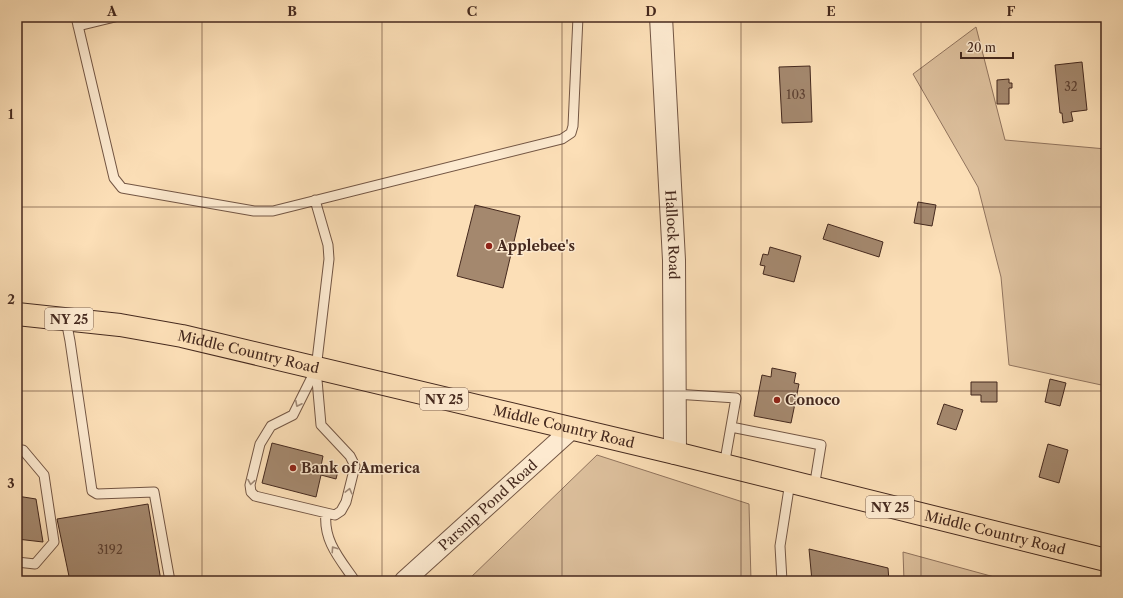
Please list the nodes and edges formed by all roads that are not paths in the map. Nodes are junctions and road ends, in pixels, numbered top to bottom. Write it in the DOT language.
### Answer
graph roads {
  1 [pos="115,17"];
  2 [pos="578,17"];
  3 [pos="661,17"];
  4 [pos="77,21"];
  5 [pos="315,200"];
  6 [pos="17,314"];
  7 [pos="65,318"];
  8 [pos="316,369"];
  9 [pos="675,394"];
  10 [pos="731,427"];
  11 [pos="572,429"];
  12 [pos="17,450"];
  13 [pos="675,453"];
  14 [pos="724,466"];
  15 [pos="790,482"];
  16 [pos="814,488"];
  17 [pos="326,513"];
  18 [pos="1106,560"];
  19 [pos="17,562"];
  20 [pos="170,581"];
  21 [pos="355,581"];
  22 [pos="404,581"];
  23 [pos="782,581"];
  1 -- 4 [label="lane"];
  2 -- 5 [label="lane"];
  3 -- 9 [label="street, Hallock Road"];
  4 -- 5 [label="lane"];
  5 -- 8 [label="lane"];
  6 -- 7 [label="main road, Middle Country Road / NY 25"];
  7 -- 8 [label="main road, Middle Country Road / NY 25"];
  7 -- 20 [label="lane"];
  8 -- 11 [label="main road, Middle Country Road / NY 25"];
  17 -- 8 [label="lane, one-way"];
  8 -- 17 [label="lane, one-way"];
  9 -- 10 [label="lane"];
  9 -- 13 [label="street, Hallock Road"];
  10 -- 14 [label="lane"];
  10 -- 16 [label="lane"];
  11 -- 13 [label="main road, Middle Country Road / NY 25"];
  11 -- 22 [label="street, Parsnip Pond Road"];
  12 -- 19 [label="lane"];
  13 -- 14 [label="main road, Middle Country Road / NY 25"];
  14 -- 15 [label="main road, Middle Country Road / NY 25"];
  15 -- 16 [label="main road, Middle Country Road / NY 25"];
  15 -- 23 [label="lane"];
  16 -- 18 [label="main road, Middle Country Road / NY 25"];
  21 -- 17 [label="lane, one-way"];
}
